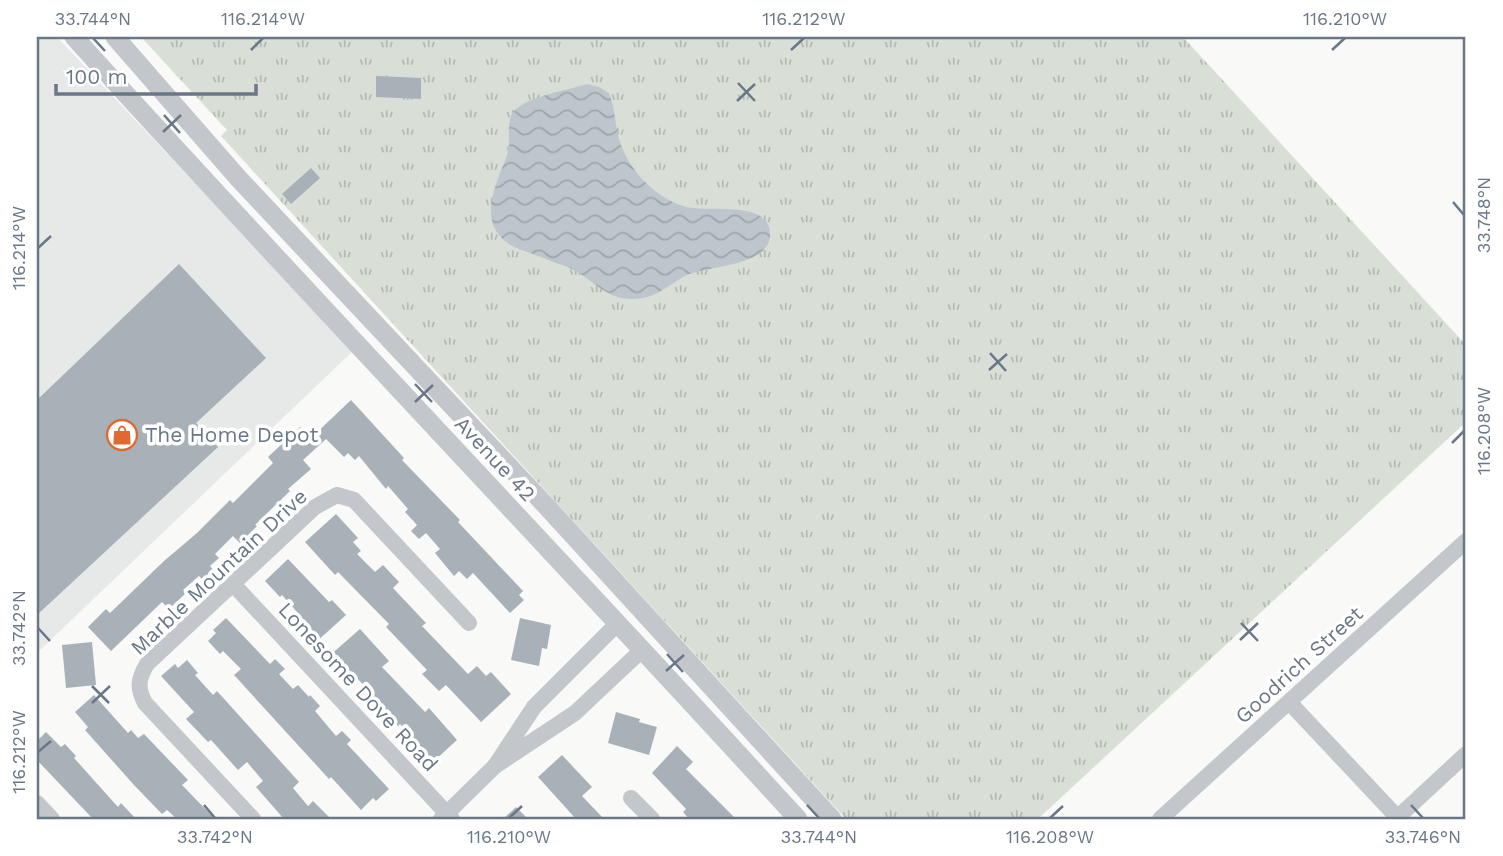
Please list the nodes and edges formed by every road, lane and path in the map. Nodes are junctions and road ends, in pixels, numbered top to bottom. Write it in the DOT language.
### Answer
graph roads {
  1 [pos="74,37"];
  2 [pos="115,37"];
  3 [pos="1466,541"];
  4 [pos="233,584"];
  5 [pos="469,623"];
  6 [pos="618,624"];
  7 [pos="643,649"];
  8 [pos="544,696"];
  9 [pos="1289,702"];
  10 [pos="735,713"];
  11 [pos="566,719"];
  12 [pos="1466,754"];
  13 [pos="495,766"];
  14 [pos="631,798"];
  15 [pos="37,803"];
  16 [pos="1174,807"];
  17 [pos="447,817"];
  18 [pos="1398,818"];
  19 [pos="52,819"];
  20 [pos="253,819"];
  21 [pos="652,819"];
  22 [pos="798,819"];
  23 [pos="832,819"];
  24 [pos="1160,819"];
  25 [pos="1185,819"];
  1 -- 6 [label="street, Avenue 42"];
  2 -- 10 [label="street, Avenue 42"];
  3 -- 9 [label="street, Goodrich Street"];
  4 -- 5 [label="street, Marble Mountain Drive"];
  4 -- 17 [label="street, Lonesome Dove Road"];
  4 -- 20 [label="street, Marble Mountain Drive"];
  6 -- 7 [label="street, Avenue 42"];
  6 -- 8 [label="street"];
  6 -- 10 [label="street"];
  7 -- 11 [label="street"];
  7 -- 22 [label="street, Avenue 42"];
  8 -- 11 [label="street"];
  8 -- 13 [label="street"];
  9 -- 16 [label="street, Goodrich Street"];
  9 -- 18 [label="street"];
  10 -- 23 [label="street, Avenue 42"];
  11 -- 13 [label="street"];
  12 -- 18 [label="street"];
  13 -- 17 [label="street"];
  14 -- 21 [label="street"];
  15 -- 19 [label="street"];
  16 -- 24 [label="street, Goodrich Street"];
  16 -- 25 [label="street"];
}
